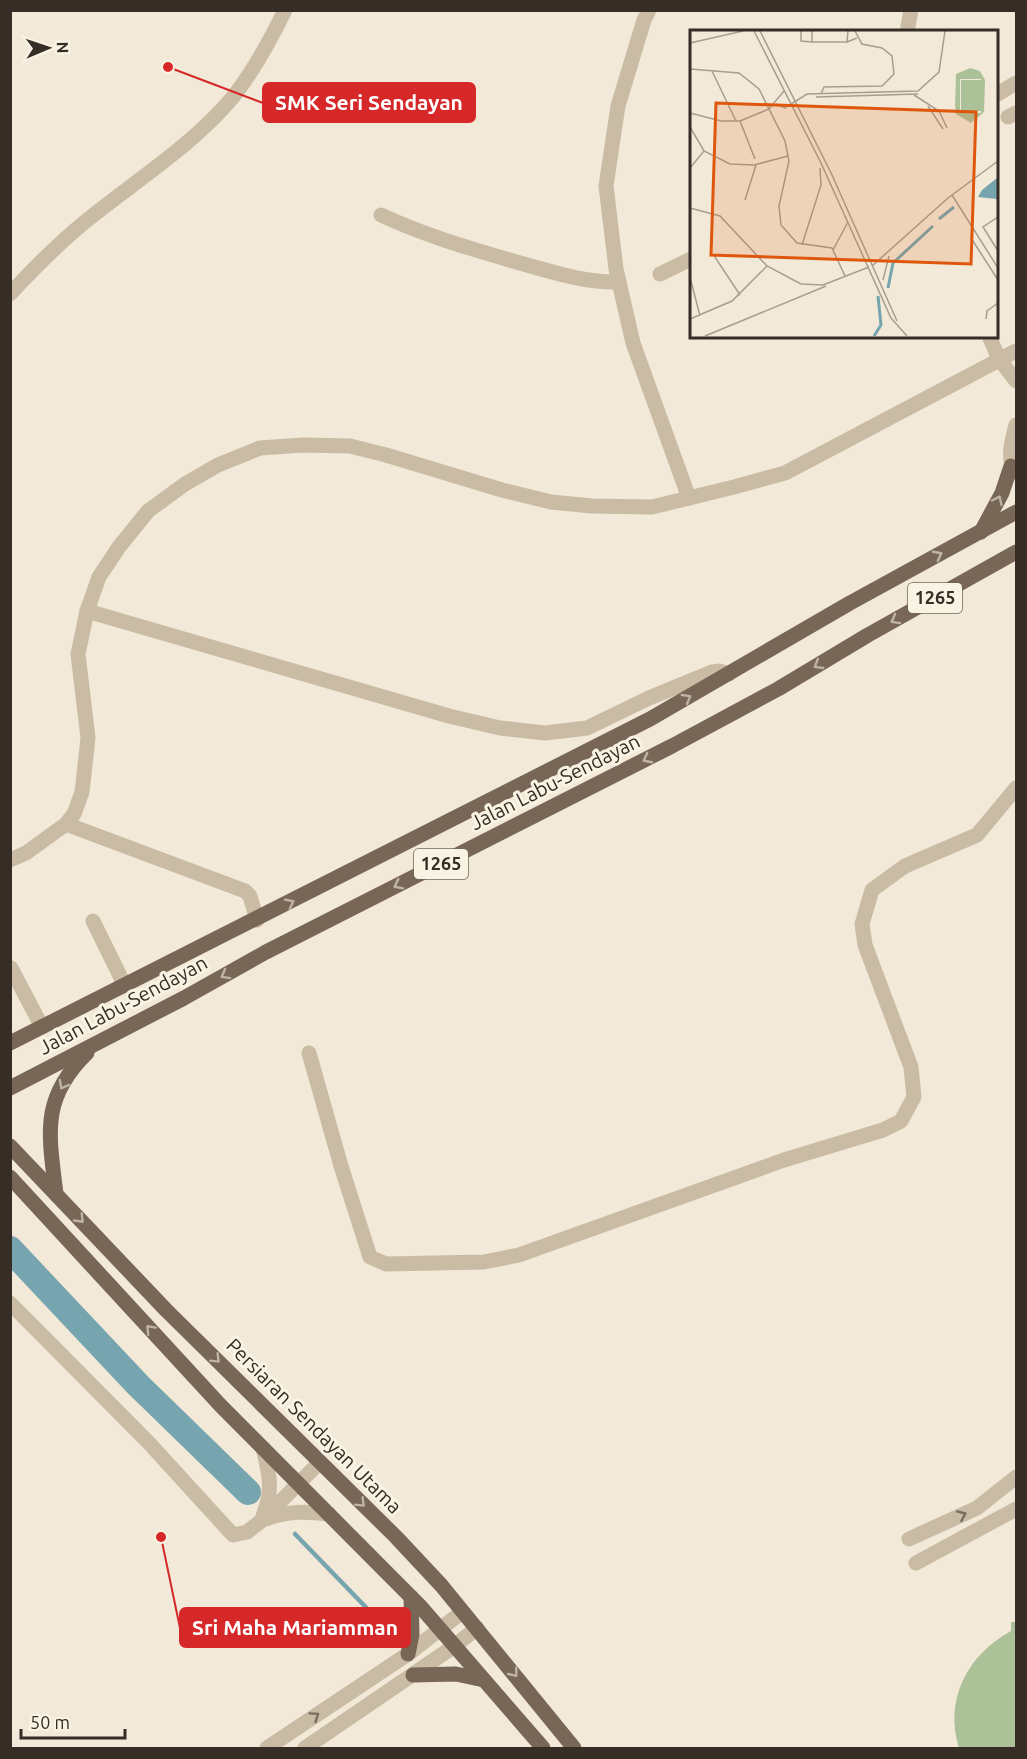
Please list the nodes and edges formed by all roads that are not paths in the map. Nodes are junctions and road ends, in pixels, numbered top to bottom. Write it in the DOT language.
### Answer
graph roads {
  1 [pos="285,10"];
  2 [pos="650,10"];
  3 [pos="911,10"];
  4 [pos="907,30"];
  5 [pos="1017,83"];
  6 [pos="997,94"];
  7 [pos="381,215"];
  8 [pos="690,259"];
  9 [pos="660,274"];
  10 [pos="619,282"];
  11 [pos="10,294"];
  12 [pos="990,338"];
  13 [pos="1017,351"];
  14 [pos="999,359"];
  15 [pos="1017,381"];
  16 [pos="1017,425"];
  17 [pos="1014,470"];
  18 [pos="690,498"];
  19 [pos="1017,512"];
  20 [pos="981,532"];
  21 [pos="1017,552"];
  22 [pos="1017,557"];
  23 [pos="1001,560"];
  24 [pos="87,611"];
  25 [pos="729,674"];
  26 [pos="1017,788"];
  27 [pos="66,824"];
  28 [pos="10,860"];
  29 [pos="257,920"];
  30 [pos="93,921"];
  31 [pos="11,968"];
  32 [pos="125,986"];
  33 [pos="42,1027"];
  34 [pos="100,1041"];
  35 [pos="10,1043"];
  36 [pos="309,1053"];
  37 [pos="10,1088"];
  38 [pos="10,1146"];
  39 [pos="10,1177"];
  40 [pos="10,1194"];
  41 [pos="56,1194"];
  42 [pos="34,1202"];
  43 [pos="10,1303"];
  44 [pos="263,1448"];
  45 [pos="320,1462"];
  46 [pos="1017,1477"];
  47 [pos="298,1483"];
  48 [pos="1017,1509"];
  49 [pos="329,1514"];
  50 [pos="261,1521"];
  51 [pos="909,1539"];
  52 [pos="916,1563"];
  53 [pos="411,1597"];
  54 [pos="462,1612"];
  55 [pos="477,1628"];
  56 [pos="440,1631"];
  57 [pos="453,1647"];
  58 [pos="408,1654"];
  59 [pos="414,1675"];
  60 [pos="484,1680"];
  61 [pos="267,1749"];
  62 [pos="305,1749"];
  63 [pos="543,1749"];
  64 [pos="574,1749"];
  1 -- 11 [label="street"];
  2 -- 10 [label="street"];
  3 -- 4 [label="street"];
  5 -- 6 [label="street"];
  7 -- 10 [label="street"];
  8 -- 9 [label="street"];
  10 -- 18 [label="street"];
  12 -- 14 [label="street"];
  13 -- 14 [label="street"];
  14 -- 15 [label="street"];
  14 -- 18 [label="street"];
  16 -- 17 [label="street"];
  20 -- 17 [label="main road, one-way"];
  18 -- 24 [label="street"];
  19 -- 20 [label="main road, Jalan Labu-Sendayan / 1265"];
  25 -- 20 [label="main road, Jalan Labu-Sendayan / 1265, one-way"];
  21 -- 23 [label="main road, Jalan Labu-Sendayan / 1265"];
  22 -- 23 [label="main road"];
  23 -- 34 [label="main road, Jalan Labu-Sendayan / 1265, one-way"];
  24 -- 25 [label="street"];
  24 -- 27 [label="street"];
  29 -- 25 [label="main road, Jalan Labu-Sendayan / 1265, one-way"];
  26 -- 36 [label="street"];
  27 -- 28 [label="street"];
  27 -- 29 [label="street"];
  29 -- 32 [label="main road, Jalan Labu-Sendayan / 1265"];
  30 -- 32 [label="street"];
  31 -- 33 [label="street"];
  32 -- 33 [label="main road, Jalan Labu-Sendayan / 1265"];
  33 -- 35 [label="main road, Jalan Labu-Sendayan / 1265"];
  34 -- 37 [label="main road, Jalan Labu-Sendayan / 1265"];
  34 -- 41 [label="main road, one-way"];
  38 -- 41 [label="main road, Persiaran Sendayan Utama"];
  39 -- 42 [label="main road"];
  40 -- 42 [label="main road"];
  41 -- 45 [label="main road, Persiaran Sendayan Utama, one-way"];
  44 -- 42 [label="main road, one-way"];
  43 -- 50 [label="street"];
  44 -- 47 [label="main road"];
  44 -- 50 [label="street"];
  45 -- 47 [label="street"];
  45 -- 54 [label="main road, Persiaran Sendayan Utama, one-way"];
  51 -- 46 [label="street, one-way"];
  47 -- 49 [label="main road"];
  47 -- 50 [label="street"];
  48 -- 52 [label="street"];
  49 -- 50 [label="street"];
  49 -- 53 [label="main road"];
  53 -- 56 [label="main road"];
  53 -- 58 [label="main road"];
  54 -- 55 [label="main road, Persiaran Sendayan Utama"];
  54 -- 56 [label="street"];
  55 -- 57 [label="street"];
  55 -- 64 [label="main road, Persiaran Sendayan Utama, one-way"];
  56 -- 57 [label="main road"];
  56 -- 58 [label="street"];
  57 -- 59 [label="street"];
  57 -- 60 [label="main road"];
  61 -- 58 [label="street, one-way"];
  59 -- 60 [label="main road"];
  59 -- 62 [label="street"];
  60 -- 63 [label="main road"];
}
